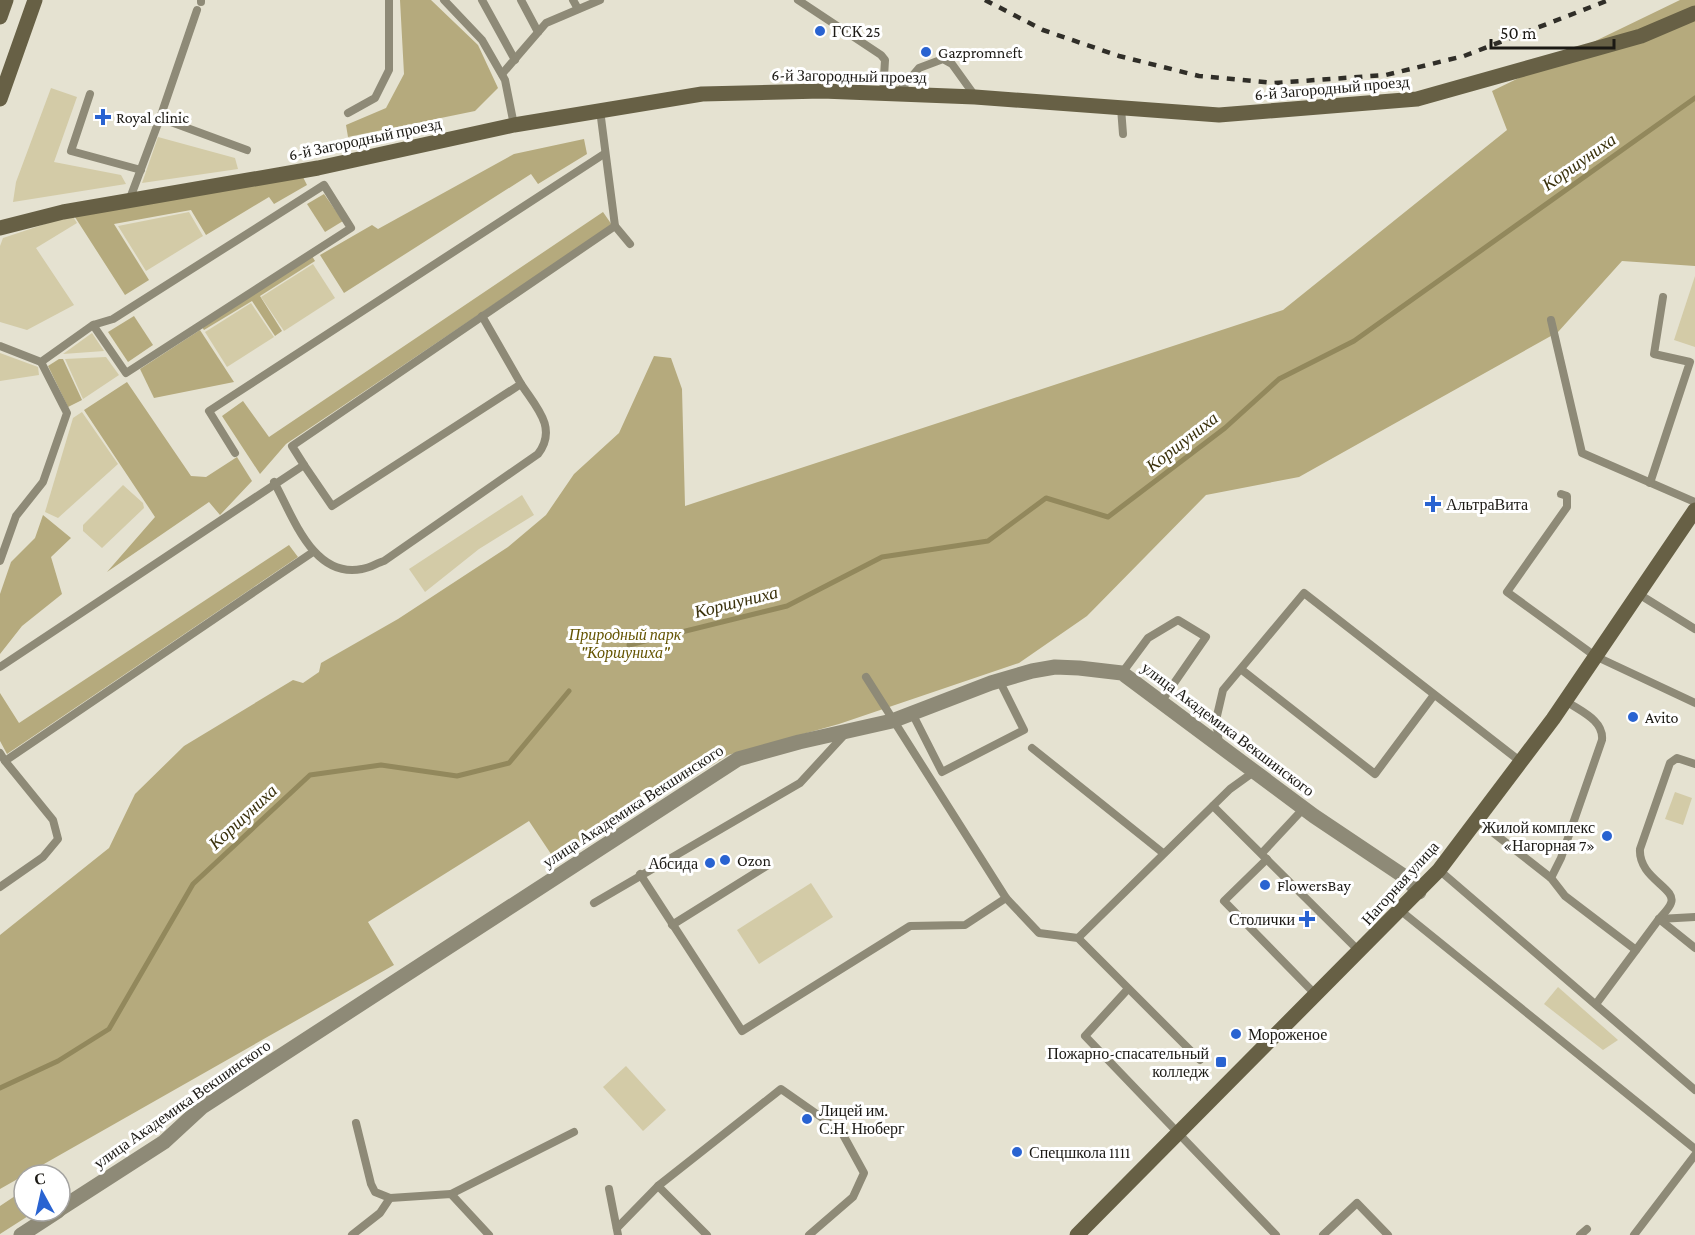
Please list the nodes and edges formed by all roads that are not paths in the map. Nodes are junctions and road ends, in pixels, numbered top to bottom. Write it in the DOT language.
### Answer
graph roads {
  1 [pos="6,0"];
  2 [pos="35,0"];
  3 [pos="389,0"];
  4 [pos="444,0"];
  5 [pos="482,0"];
  6 [pos="521,0"];
  7 [pos="573,0"];
  8 [pos="600,0"];
  9 [pos="798,0"];
  10 [pos="200,4"];
  11 [pos="578,9"];
  12 [pos="1695,13"];
  13 [pos="0,17"];
  14 [pos="538,32"];
  15 [pos="514,60"];
  16 [pos="502,74"];
  17 [pos="90,94"];
  18 [pos="890,94"];
  19 [pos="975,97"];
  20 [pos="0,99"];
  21 [pos="1121,108"];
  22 [pos="600,110"];
  23 [pos="348,113"];
  24 [pos="160,118"];
  25 [pos="514,125"];
  26 [pos="1123,134"];
  27 [pos="247,150"];
  28 [pos="604,154"];
  29 [pos="318,168"];
  30 [pos="141,170"];
  31 [pos="324,185"];
  32 [pos="129,201"];
  33 [pos="615,226"];
  34 [pos="0,228"];
  35 [pos="630,244"];
  36 [pos="1663,297"];
  37 [pos="482,316"];
  38 [pos="1551,320"];
  39 [pos="93,325"];
  40 [pos="0,346"];
  41 [pos="40,362"];
  42 [pos="521,384"];
  43 [pos="235,453"];
  44 [pos="304,465"];
  45 [pos="274,482"];
  46 [pos="1650,483"];
  47 [pos="1561,494"];
  48 [pos="1695,502"];
  49 [pos="1695,510"];
  50 [pos="3,545"];
  51 [pos="313,552"];
  52 [pos="0,561"];
  53 [pos="1637,593"];
  54 [pos="1695,629"];
  55 [pos="1595,656"];
  56 [pos="0,667"];
  57 [pos="1242,670"];
  58 [pos="1122,673"];
  59 [pos="866,677"];
  60 [pos="999,680"];
  61 [pos="1434,695"];
  62 [pos="1566,701"];
  63 [pos="1161,702"];
  64 [pos="1695,703"];
  65 [pos="912,713"];
  66 [pos="892,721"];
  67 [pos="847,732"];
  68 [pos="1219,744"];
  69 [pos="1032,748"];
  70 [pos="2,757"];
  71 [pos="1521,762"];
  72 [pos="1695,764"];
  73 [pos="1255,771"];
  74 [pos="1213,806"];
  75 [pos="1304,808"];
  76 [pos="1477,820"];
  77 [pos="1163,853"];
  78 [pos="1265,856"];
  79 [pos="768,865"];
  80 [pos="1439,870"];
  81 [pos="640,874"];
  82 [pos="1551,878"];
  83 [pos="0,887"];
  84 [pos="1419,892"];
  85 [pos="1006,898"];
  86 [pos="594,903"];
  87 [pos="1401,911"];
  88 [pos="1695,917"];
  89 [pos="1659,919"];
  90 [pos="672,925"];
  91 [pos="1078,938"];
  92 [pos="1695,948"];
  93 [pos="1636,950"];
  94 [pos="1360,952"];
  95 [pos="1127,990"];
  96 [pos="1317,996"];
  97 [pos="1596,1004"];
  98 [pos="1200,1060"];
  99 [pos="1695,1090"];
  100 [pos="356,1123"];
  101 [pos="574,1132"];
  102 [pos="1179,1134"];
  103 [pos="1695,1149"];
  104 [pos="1695,1155"];
  105 [pos="658,1186"];
  106 [pos="609,1189"];
  107 [pos="452,1194"];
  108 [pos="390,1198"];
  109 [pos="72,1202"];
  110 [pos="39,1223"];
  111 [pos="617,1231"];
  112 [pos="21,1235"];
  113 [pos="352,1235"];
  114 [pos="489,1235"];
  115 [pos="707,1235"];
  116 [pos="808,1235"];
  117 [pos="1077,1235"];
  118 [pos="1276,1235"];
  119 [pos="1323,1235"];
  120 [pos="1388,1235"];
  121 [pos="1634,1235"];
  1 -- 13 [label="street"];
  2 -- 20 [label="street"];
  3 -- 23 [label="lane"];
  4 -- 16 [label="lane"];
  5 -- 15 [label="lane"];
  6 -- 14 [label="lane"];
  7 -- 11 [label="lane"];
  8 -- 11 [label="lane"];
  9 -- 18 [label="lane"];
  10 -- 24 [label="lane"];
  11 -- 14 [label="lane"];
  12 -- 21 [label="street, 6-й Загородный проезд"];
  14 -- 15 [label="lane"];
  15 -- 16 [label="lane"];
  16 -- 25 [label="lane"];
  17 -- 30 [label="lane"];
  18 -- 19 [label="street, 6-й Загородный проезд"];
  18 -- 19 [label="lane"];
  18 -- 22 [label="street, 6-й Загородный проезд"];
  19 -- 21 [label="street, 6-й Загородный проезд"];
  21 -- 26 [label="lane"];
  22 -- 25 [label="street, 6-й Загородный проезд"];
  22 -- 28 [label="lane"];
  24 -- 27 [label="lane"];
  24 -- 30 [label="lane"];
  25 -- 29 [label="street, 6-й Загородный проезд"];
  28 -- 33 [label="lane"];
  28 -- 43 [label="lane"];
  29 -- 31 [label="lane"];
  29 -- 32 [label="street, 6-й Загородный проезд"];
  30 -- 32 [label="lane"];
  31 -- 39 [label="lane"];
  31 -- 39 [label="lane"];
  32 -- 34 [label="street, 6-й Загородный проезд"];
  33 -- 35 [label="lane"];
  33 -- 37 [label="lane"];
  36 -- 46 [label="lane"];
  37 -- 42 [label="lane"];
  37 -- 44 [label="lane"];
  38 -- 46 [label="lane"];
  39 -- 41 [label="lane"];
  40 -- 41 [label="lane"];
  41 -- 50 [label="lane"];
  42 -- 44 [label="lane"];
  42 -- 51 [label="lane"];
  44 -- 45 [label="lane"];
  45 -- 51 [label="lane"];
  45 -- 56 [label="lane"];
  46 -- 48 [label="lane"];
  47 -- 55 [label="lane"];
  49 -- 53 [label="street, Нагорная улица"];
  50 -- 52 [label="lane"];
  51 -- 70 [label="lane"];
  53 -- 54 [label="lane"];
  53 -- 55 [label="street, Нагорная улица"];
  55 -- 62 [label="street, Нагорная улица"];
  55 -- 64 [label="lane"];
  57 -- 61 [label="lane"];
  57 -- 61 [label="lane"];
  57 -- 68 [label="lane"];
  58 -- 60 [label="street, улица Академика Векшинского"];
  58 -- 63 [label="street, улица Академика Векшинского"];
  58 -- 63 [label="lane"];
  59 -- 66 [label="lane"];
  60 -- 65 [label="street, улица Академика Векшинского"];
  60 -- 65 [label="lane"];
  61 -- 71 [label="lane"];
  62 -- 71 [label="street, Нагорная улица"];
  62 -- 82 [label="lane"];
  63 -- 68 [label="street, улица Академика Векшинского"];
  65 -- 66 [label="street, улица Академика Векшинского"];
  66 -- 67 [label="street, улица Академика Векшинского"];
  66 -- 85 [label="lane"];
  67 -- 81 [label="lane"];
  67 -- 109 [label="street, улица Академика Векшинского"];
  68 -- 73 [label="street, улица Академика Векшинского"];
  69 -- 77 [label="lane"];
  70 -- 83 [label="lane"];
  71 -- 76 [label="street, Нагорная улица"];
  72 -- 89 [label="lane"];
  73 -- 74 [label="lane"];
  73 -- 75 [label="street, улица Академика Векшинского"];
  74 -- 77 [label="lane"];
  74 -- 78 [label="lane"];
  75 -- 78 [label="lane"];
  75 -- 84 [label="street, улица Академика Векшинского"];
  76 -- 80 [label="street, Нагорная улица"];
  76 -- 82 [label="lane"];
  77 -- 91 [label="lane"];
  78 -- 94 [label="lane"];
  78 -- 96 [label="lane"];
  79 -- 90 [label="lane"];
  80 -- 84 [label="street, Нагорная улица"];
  80 -- 97 [label="lane"];
  81 -- 86 [label="lane"];
  81 -- 90 [label="lane"];
  82 -- 93 [label="lane"];
  84 -- 87 [label="street, Нагорная улица"];
  85 -- 90 [label="lane"];
  85 -- 91 [label="lane"];
  87 -- 94 [label="street, Нагорная улица"];
  87 -- 103 [label="lane"];
  88 -- 89 [label="lane"];
  89 -- 92 [label="lane"];
  89 -- 93 [label="lane"];
  91 -- 95 [label="lane"];
  93 -- 97 [label="lane"];
  94 -- 96 [label="street, Нагорная улица"];
  95 -- 98 [label="lane"];
  95 -- 102 [label="lane"];
  96 -- 102 [label="street, Нагорная улица"];
  97 -- 99 [label="lane"];
  100 -- 108 [label="lane"];
  101 -- 107 [label="lane"];
  102 -- 117 [label="street, Нагорная улица"];
  102 -- 118 [label="lane"];
  104 -- 121 [label="lane"];
  105 -- 111 [label="lane"];
  105 -- 115 [label="lane"];
  105 -- 116 [label="lane"];
  106 -- 111 [label="lane"];
  107 -- 108 [label="lane"];
  107 -- 114 [label="lane"];
  108 -- 113 [label="lane"];
  110 -- 112 [label="street, улица Академика Векшинского"];
  119 -- 120 [label="lane"];
}
